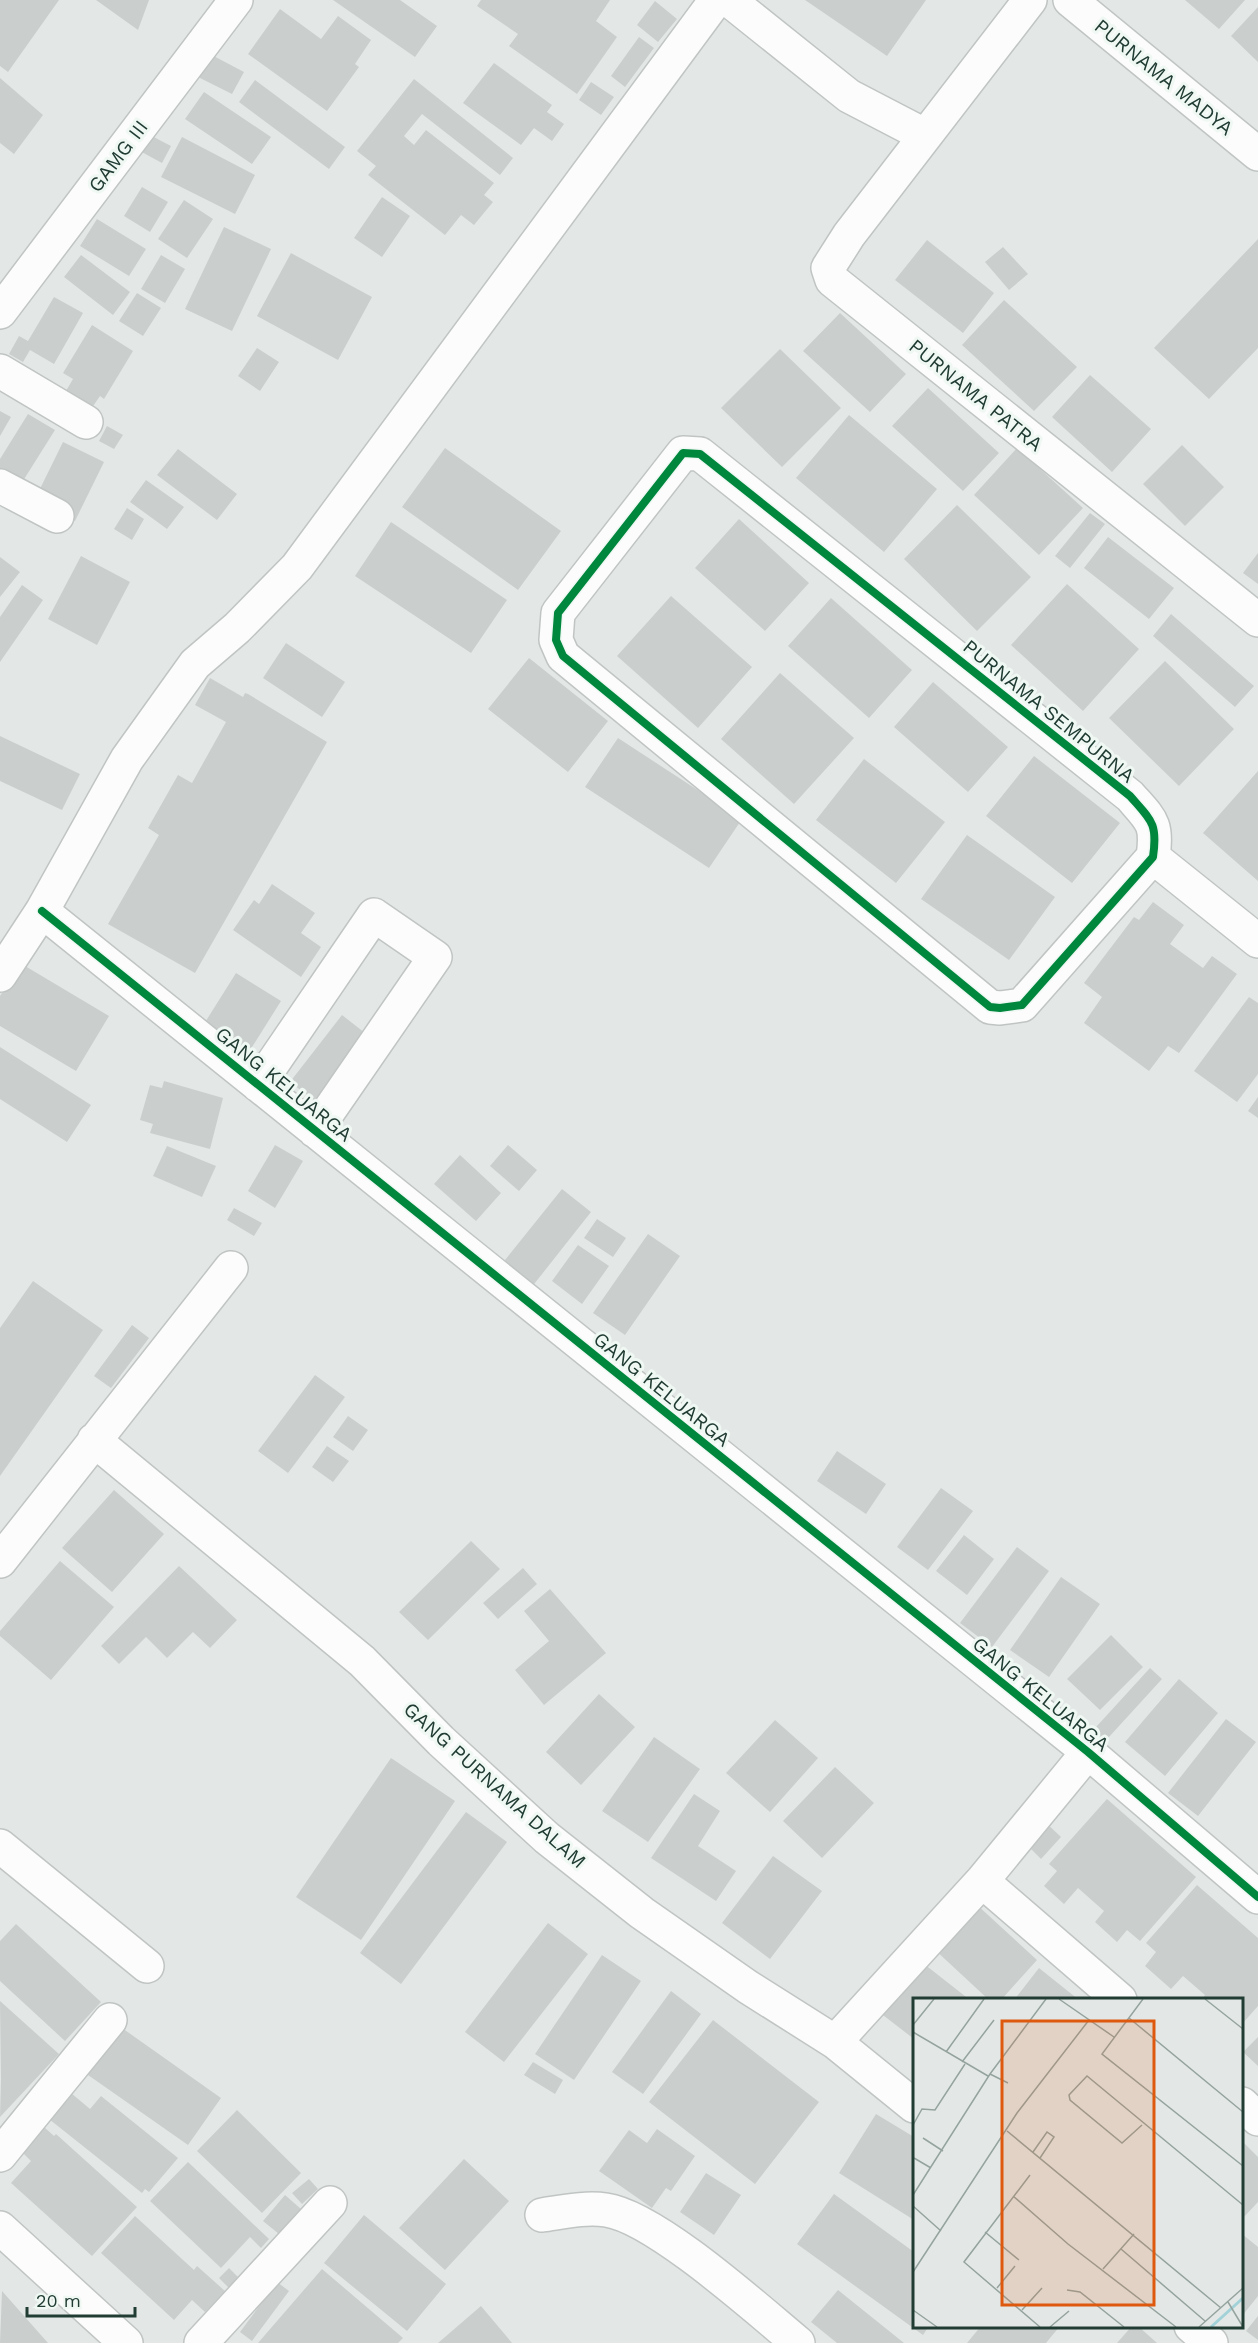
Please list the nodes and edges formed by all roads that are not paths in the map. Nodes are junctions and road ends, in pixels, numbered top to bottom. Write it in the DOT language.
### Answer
graph roads {
  1 [pos="236,0"];
  2 [pos="716,0"];
  3 [pos="729,0"];
  4 [pos="1030,0"];
  5 [pos="1070,0"];
  6 [pos="924,135"];
  7 [pos="1258,154"];
  8 [pos="0,312"];
  9 [pos="0,371"];
  10 [pos="86,422"];
  11 [pos="0,486"];
  12 [pos="57,516"];
  13 [pos="1258,620"];
  14 [pos="1153,856"];
  15 [pos="42,910"];
  16 [pos="1258,941"];
  17 [pos="0,975"];
  18 [pos="258,1084"];
  19 [pos="315,1131"];
  20 [pos="231,1268"];
  21 [pos="94,1440"];
  22 [pos="0,1561"];
  23 [pos="1088,1752"];
  24 [pos="0,1846"];
  25 [pos="982,1881"];
  26 [pos="1258,1897"];
  27 [pos="147,1965"];
  28 [pos="1118,1998"];
  29 [pos="110,2020"];
  30 [pos="835,2042"];
  31 [pos="913,2104"];
  32 [pos="1243,2105"];
  33 [pos="1258,2118"];
  34 [pos="0,2155"];
  35 [pos="330,2203"];
  36 [pos="542,2215"];
  37 [pos="0,2228"];
  38 [pos="1193,2328"];
  39 [pos="126,2343"];
  40 [pos="201,2343"];
  41 [pos="798,2343"];
  42 [pos="1211,2343"];
  1 -- 8 [label="street, GAMG III"];
  2 -- 15 [label="street"];
  3 -- 6 [label="street"];
  4 -- 6 [label="street"];
  5 -- 7 [label="street, PURNAMA MADYA"];
  6 -- 13 [label="street, PURNAMA PATRA"];
  9 -- 10 [label="street"];
  11 -- 12 [label="street"];
  14 -- 14 [label="street, PURNAMA SEMPURNA"];
  14 -- 16 [label="street"];
  15 -- 17 [label="street"];
  15 -- 18 [label="street, GANG KELUARGA"];
  18 -- 19 [label="street, GANG KELUARGA"];
  18 -- 19 [label="street"];
  19 -- 23 [label="street, GANG KELUARGA"];
  20 -- 21 [label="street"];
  21 -- 22 [label="street"];
  21 -- 30 [label="street, GANG PURNAMA DALAM"];
  23 -- 25 [label="street"];
  23 -- 26 [label="street, GANG KELUARGA"];
  24 -- 27 [label="street"];
  25 -- 28 [label="street"];
  25 -- 30 [label="street"];
  29 -- 34 [label="street"];
  30 -- 31 [label="street, GANG PURNAMA DALAM"];
  32 -- 33 [label="street"];
  35 -- 40 [label="street"];
  36 -- 41 [label="street"];
  37 -- 39 [label="street"];
  38 -- 42 [label="street"];
}
